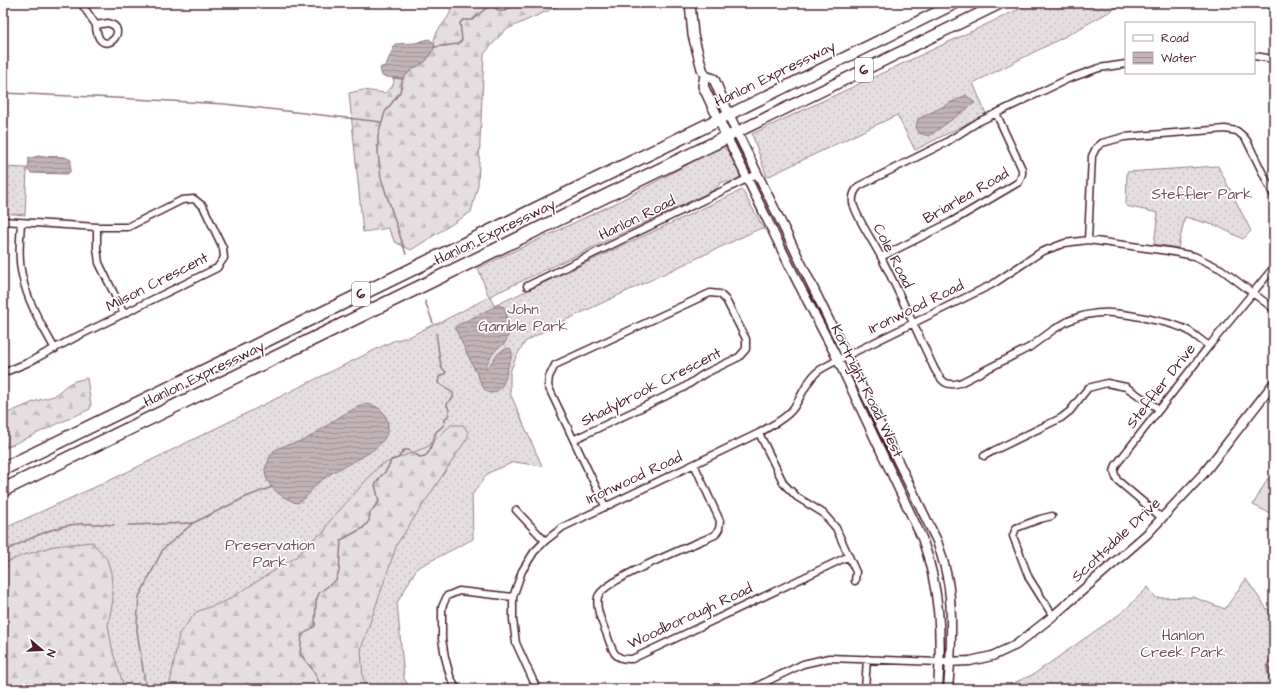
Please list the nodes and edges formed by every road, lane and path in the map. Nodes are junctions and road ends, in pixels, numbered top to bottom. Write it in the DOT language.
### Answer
graph roads {
  1 [pos="81,3"];
  2 [pos="690,3"];
  3 [pos="956,3"];
  4 [pos="1001,3"];
  5 [pos="96,25"];
  6 [pos="1255,56"];
  7 [pos="1274,58"];
  8 [pos="1125,64"];
  9 [pos="996,113"];
  10 [pos="723,117"];
  11 [pos="732,134"];
  12 [pos="757,174"];
  13 [pos="747,179"];
  14 [pos="1274,196"];
  15 [pos="3,222"];
  16 [pos="21,222"];
  17 [pos="97,227"];
  18 [pos="1088,240"];
  19 [pos="881,257"];
  20 [pos="1274,267"];
  21 [pos="527,286"];
  22 [pos="1253,292"];
  23 [pos="1274,309"];
  24 [pos="124,314"];
  25 [pos="912,323"];
  26 [pos="1209,346"];
  27 [pos="55,349"];
  28 [pos="847,355"];
  29 [pos="837,360"];
  30 [pos="3,373"];
  31 [pos="1274,383"];
  32 [pos="1159,409"];
  33 [pos="759,433"];
  34 [pos="575,439"];
  35 [pos="984,456"];
  36 [pos="694,464"];
  37 [pos="3,469"];
  38 [pos="3,490"];
  39 [pos="605,506"];
  40 [pos="516,510"];
  41 [pos="1052,516"];
  42 [pos="1162,518"];
  43 [pos="545,541"];
  44 [pos="849,556"];
  45 [pos="854,581"];
  46 [pos="513,597"];
  47 [pos="1053,616"];
  48 [pos="867,659"];
  49 [pos="950,661"];
  50 [pos="940,662"];
  51 [pos="456,689"];
  52 [pos="537,689"];
  53 [pos="751,689"];
  54 [pos="865,689"];
  55 [pos="938,689"];
  56 [pos="948,689"];
  1 -- 5 [label="street"];
  2 -- 10 [label="main road, Kortright Road West"];
  3 -- 10 [label="highway, Hanlon Expressway / 6"];
  4 -- 11 [label="highway, Hanlon Expressway / 6"];
  6 -- 7 [label="street"];
  8 -- 9 [label="street, Cole Road"];
  9 -- 19 [label="street, Briarlea Road"];
  9 -- 19 [label="street, Cole Road"];
  10 -- 11 [label="main road, Kortright Road West"];
  10 -- 37 [label="highway, Hanlon Expressway / 6"];
  11 -- 12 [label="street, Kortright Road West"];
  11 -- 13 [label="street, Kortright Road West"];
  11 -- 38 [label="highway, Hanlon Expressway / 6"];
  12 -- 13 [label="street, Hanlon Road"];
  12 -- 28 [label="street, Kortright Road West"];
  13 -- 21 [label="street, Hanlon Road"];
  13 -- 29 [label="street, Kortright Road West"];
  14 -- 18 [label="street"];
  15 -- 16 [label="street, Milson Crescent"];
  16 -- 17 [label="street, Milson Crescent"];
  16 -- 27 [label="street"];
  17 -- 24 [label="street"];
  17 -- 24 [label="street, Milson Crescent"];
  18 -- 22 [label="street, Ironwood Road"];
  18 -- 25 [label="street, Ironwood Road"];
  19 -- 25 [label="street, Cole Road"];
  20 -- 22 [label="street, Steffler Drive"];
  22 -- 23 [label="street, Ironwood Road"];
  22 -- 26 [label="street, Steffler Drive"];
  24 -- 27 [label="street, Milson Crescent"];
  25 -- 26 [label="street, Cole Road"];
  25 -- 28 [label="street, Ironwood Road"];
  26 -- 32 [label="street, Steffler Drive"];
  27 -- 30 [label="street, Milson Crescent"];
  28 -- 29 [label="street, Ironwood Road"];
  28 -- 49 [label="street, Kortright Road West"];
  29 -- 33 [label="street, Ironwood Road"];
  29 -- 50 [label="street, Kortright Road West"];
  31 -- 42 [label="street, Scottsdale Drive"];
  32 -- 35 [label="street"];
  32 -- 42 [label="street, Steffler Drive"];
  33 -- 36 [label="street, Ironwood Road"];
  33 -- 44 [label="street"];
  34 -- 34 [label="street, Shadybrook Crescent"];
  34 -- 39 [label="street, Shadybrook Crescent"];
  36 -- 39 [label="street, Ironwood Road"];
  36 -- 44 [label="street, Woodborough Road"];
  39 -- 43 [label="street, Ironwood Road"];
  40 -- 43 [label="street"];
  41 -- 47 [label="street"];
  42 -- 47 [label="street, Scottsdale Drive"];
  43 -- 46 [label="street, Ironwood Road"];
  44 -- 45 [label="street"];
  46 -- 51 [label="street"];
  46 -- 52 [label="street, Ironwood Road"];
  47 -- 49 [label="street, Scottsdale Drive"];
  48 -- 50 [label="street"];
  48 -- 53 [label="street"];
  48 -- 54 [label="street"];
  49 -- 50 [label="street, Scottsdale Drive"];
  49 -- 56 [label="street, Kortright Road West"];
  50 -- 55 [label="street, Kortright Road West"];
}
